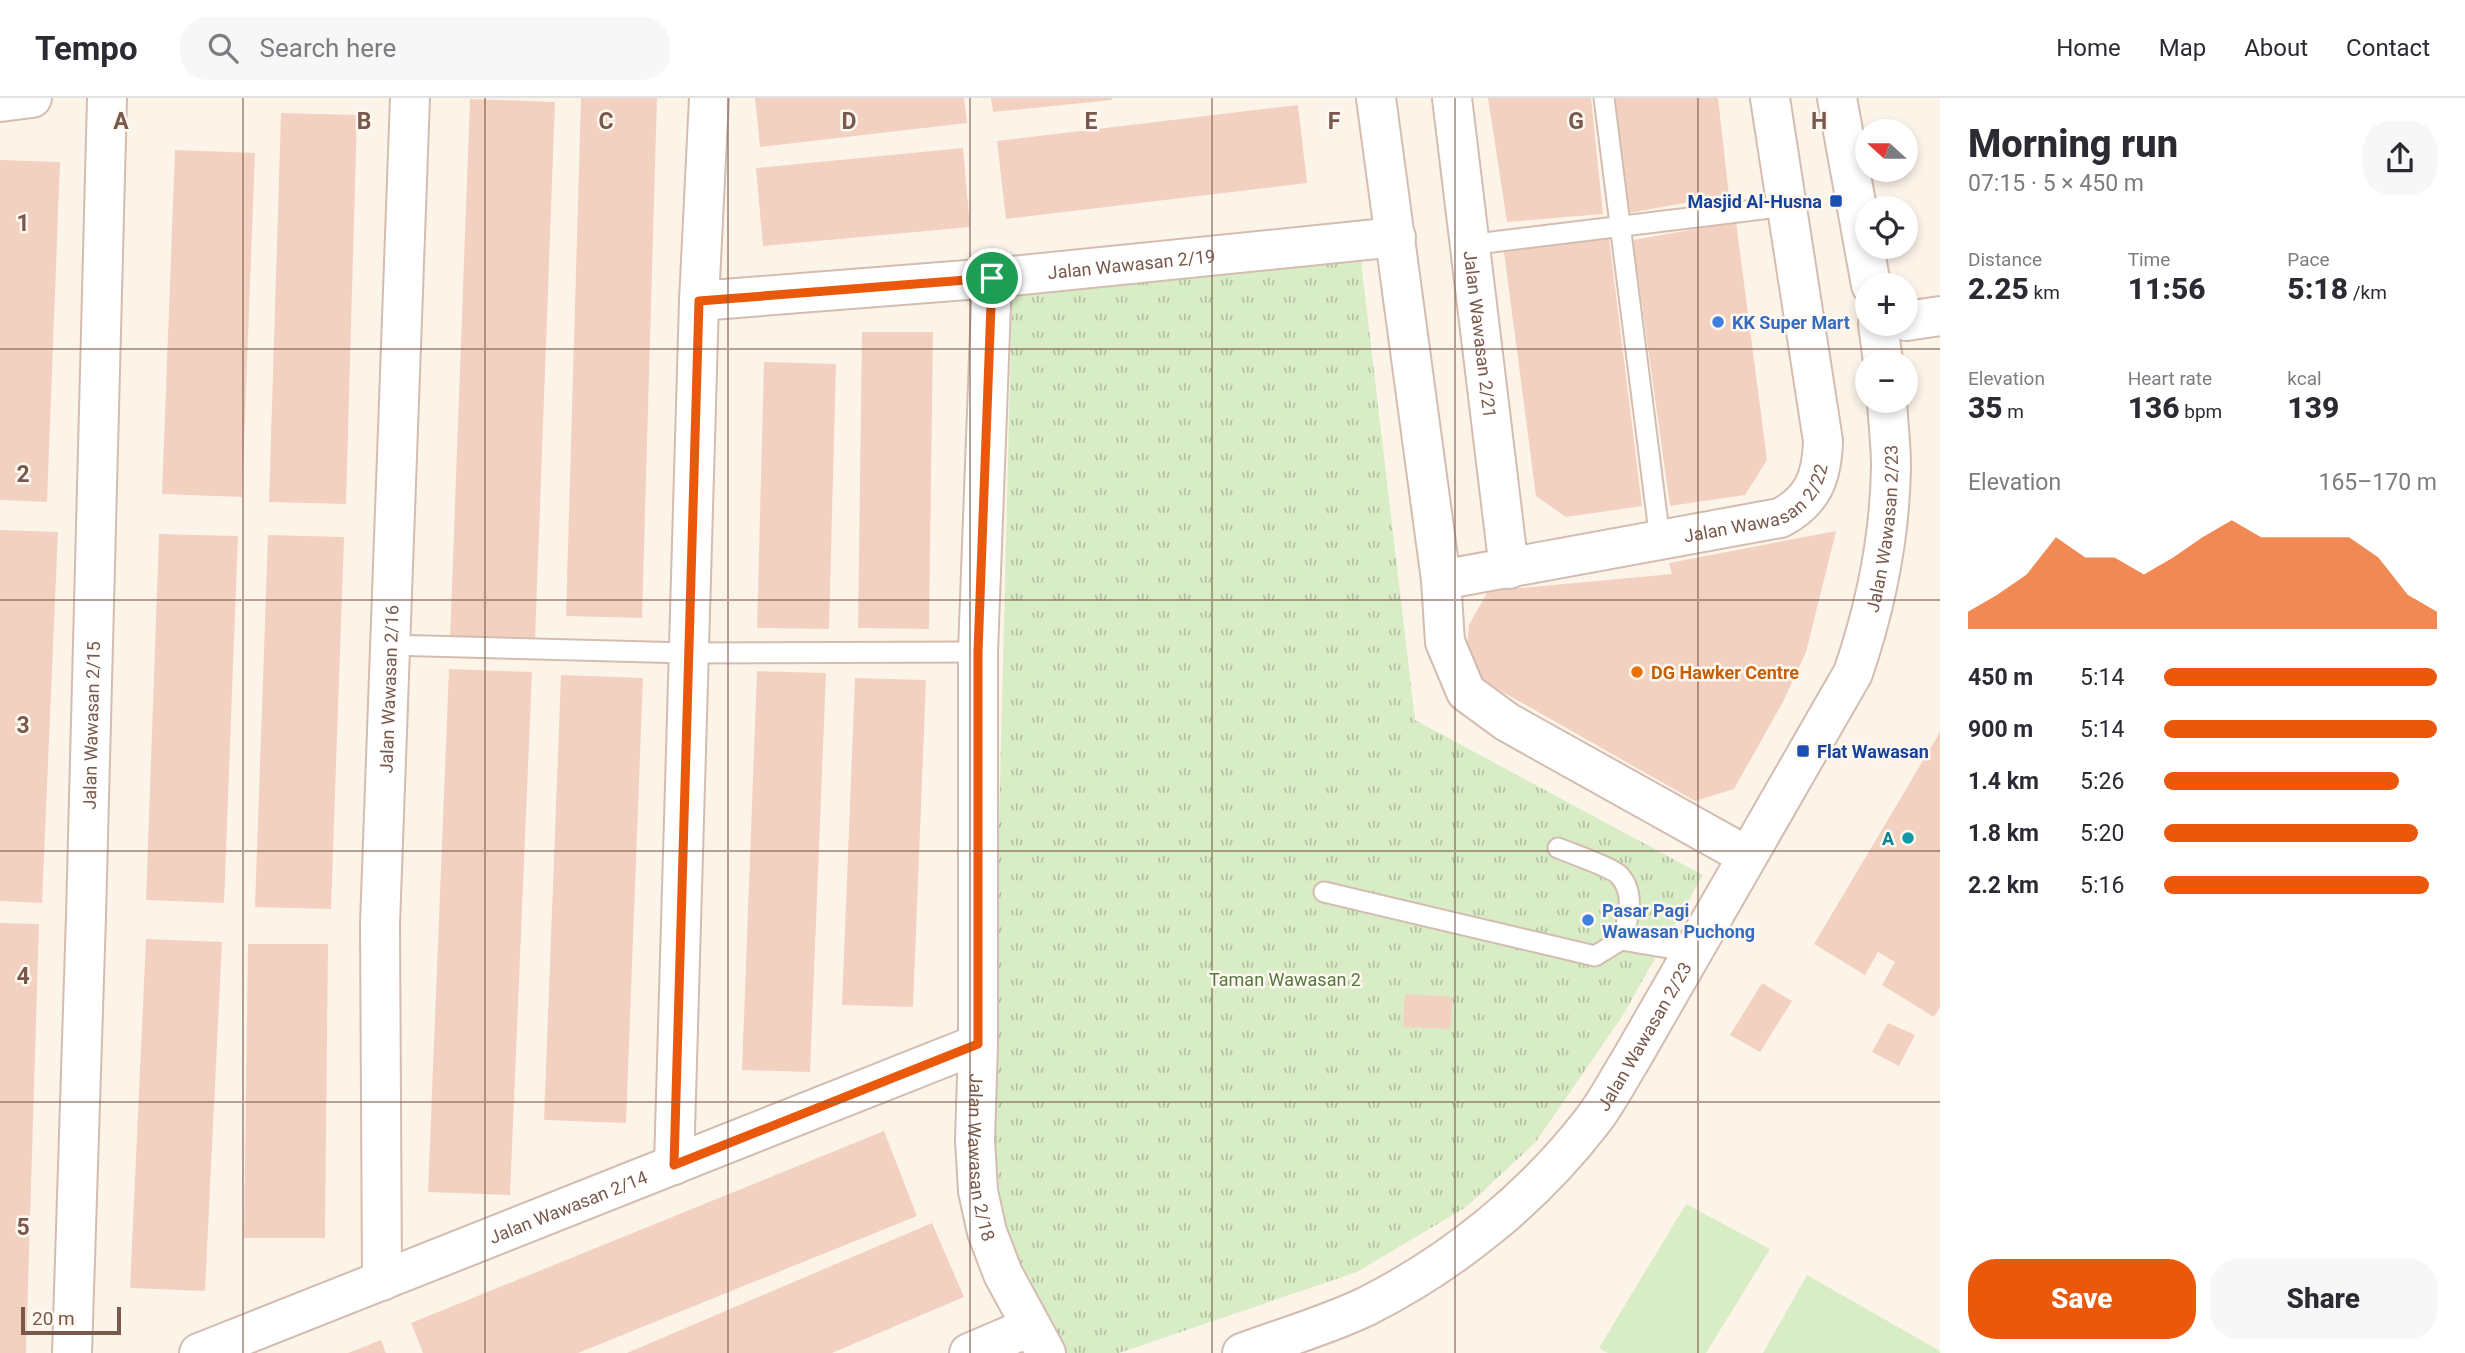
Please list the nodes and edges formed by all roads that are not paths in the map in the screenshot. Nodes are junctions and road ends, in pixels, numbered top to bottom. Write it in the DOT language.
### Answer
graph roads {
  1 [pos="32,98"];
  2 [pos="107,98"];
  3 [pos="410,98"];
  4 [pos="709,98"];
  5 [pos="1377,98"];
  6 [pos="1452,98"];
  7 [pos="1604,98"];
  8 [pos="1770,98"];
  9 [pos="1837,98"];
  10 [pos="0,102"];
  11 [pos="1787,206"];
  12 [pos="1620,227"];
  13 [pos="1396,237"];
  14 [pos="1468,245"];
  15 [pos="1869,273"];
  16 [pos="992,278"];
  17 [pos="699,301"];
  18 [pos="1940,316"];
  19 [pos="1918,319"];
  20 [pos="1888,413"];
  21 [pos="1660,540"];
  22 [pos="1509,569"];
  23 [pos="1441,580"];
  24 [pos="389,645"];
  25 [pos="978,652"];
  26 [pos="688,653"];
  27 [pos="1558,848"];
  28 [pos="1747,856"];
  29 [pos="1324,892"];
  30 [pos="1621,940"];
  31 [pos="1692,952"];
  32 [pos="978,1044"];
  33 [pos="674,1165"];
  34 [pos="382,1281"];
  35 [pos="1038,1340"];
  36 [pos="72,1353"];
  37 [pos="199,1353"];
  38 [pos="969,1353"];
  39 [pos="1242,1353"];
  1 -- 10 [label="street"];
  2 -- 36 [label="street, Jalan Wawasan 2/15"];
  3 -- 24 [label="street, Jalan Wawasan 2/16"];
  4 -- 17 [label="street"];
  5 -- 13 [label="street"];
  6 -- 14 [label="street, Jalan Wawasan 2/21"];
  7 -- 12 [label="lane"];
  8 -- 11 [label="street, Jalan Wawasan 2/22"];
  9 -- 15 [label="street"];
  11 -- 12 [label="lane"];
  11 -- 21 [label="street, Jalan Wawasan 2/22"];
  12 -- 14 [label="lane"];
  12 -- 21 [label="lane"];
  13 -- 16 [label="street, Jalan Wawasan 2/19"];
  13 -- 23 [label="street"];
  14 -- 22 [label="street, Jalan Wawasan 2/21"];
  16 -- 17 [label="street, Jalan Wawasan 2/19"];
  16 -- 25 [label="street, Jalan Wawasan 2/18"];
  17 -- 26 [label="street"];
  18 -- 19 [label="street"];
  20 -- 28 [label="street, Jalan Wawasan 2/23"];
  21 -- 22 [label="street, Jalan Wawasan 2/22"];
  22 -- 23 [label="street, Jalan Wawasan 2/22"];
  23 -- 28 [label="street"];
  24 -- 26 [label="lane"];
  24 -- 34 [label="street, Jalan Wawasan 2/16"];
  25 -- 26 [label="lane"];
  25 -- 32 [label="street, Jalan Wawasan 2/18"];
  26 -- 33 [label="street"];
  27 -- 30 [label="lane"];
  28 -- 31 [label="street, Jalan Wawasan 2/23"];
  29 -- 30 [label="lane"];
  30 -- 31 [label="lane"];
  31 -- 39 [label="street, Jalan Wawasan 2/23"];
  32 -- 33 [label="street, Jalan Wawasan 2/14"];
  32 -- 35 [label="street, Jalan Wawasan 2/18"];
  33 -- 34 [label="street, Jalan Wawasan 2/14"];
  34 -- 37 [label="street, Jalan Wawasan 2/14"];
  35 -- 38 [label="street"];
}
